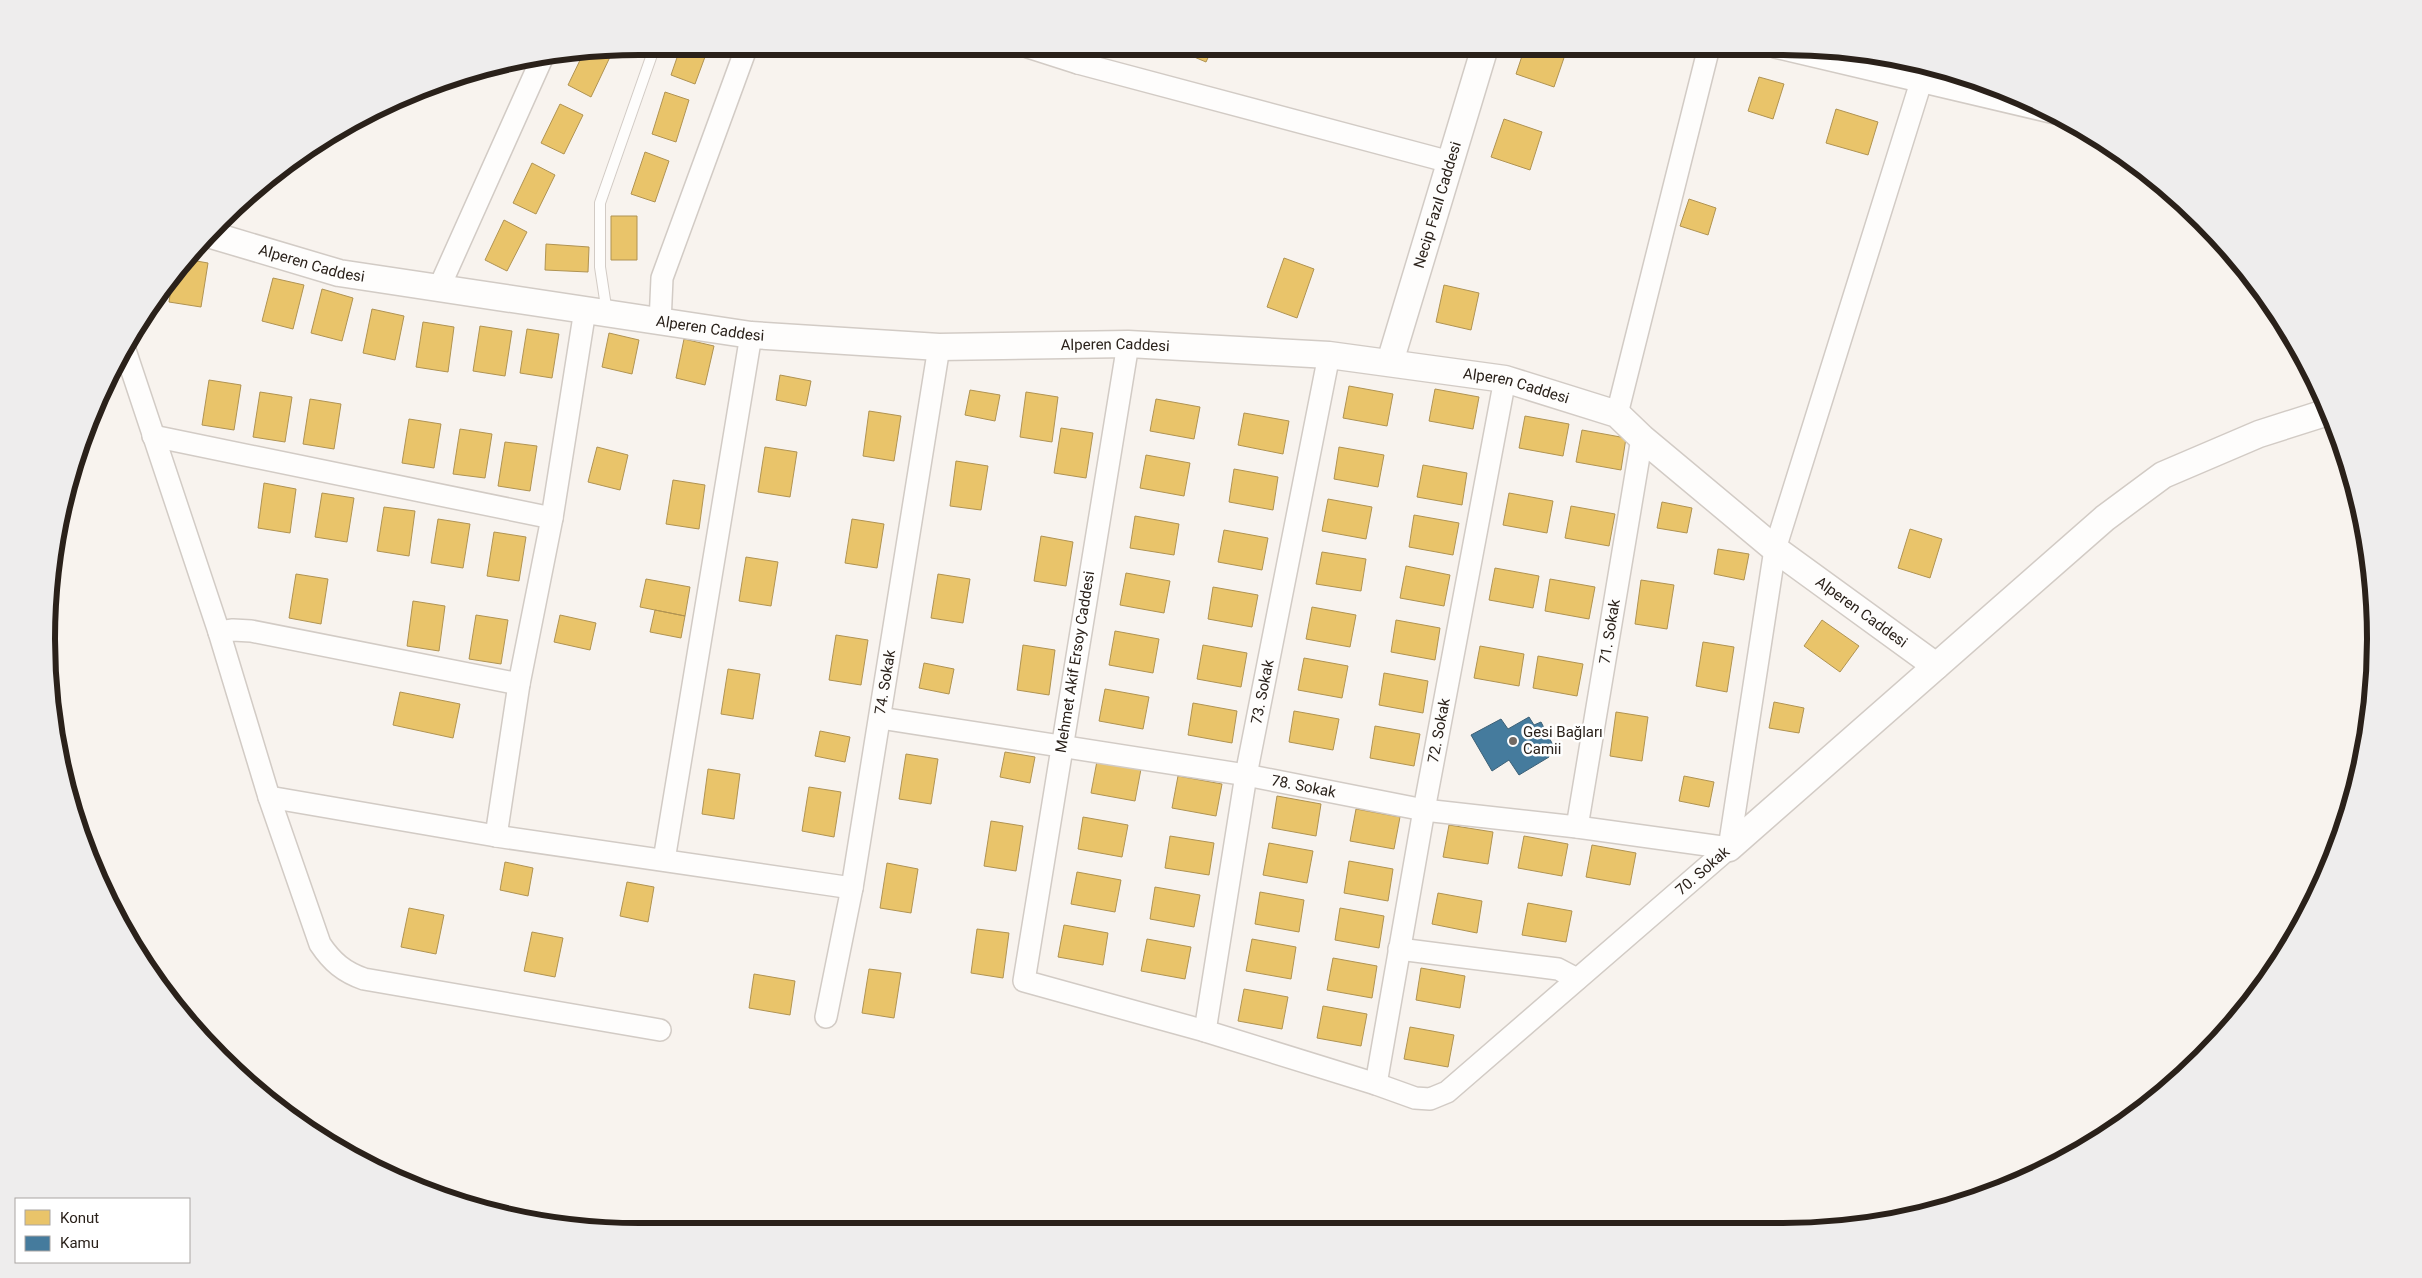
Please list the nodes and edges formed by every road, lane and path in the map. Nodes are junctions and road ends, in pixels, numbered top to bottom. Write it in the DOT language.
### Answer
graph roads {
  1 [pos="652,55"];
  2 [pos="744,55"];
  3 [pos="1082,55"];
  4 [pos="1483,55"];
  5 [pos="1708,55"];
  6 [pos="1808,56"];
  7 [pos="540,64"];
  8 [pos="1921,82"];
  9 [pos="2021,106"];
  10 [pos="1450,162"];
  11 [pos="216,237"];
  12 [pos="439,288"];
  13 [pos="596,312"];
  14 [pos="660,323"];
  15 [pos="751,335"];
  16 [pos="1128,344"];
  17 [pos="940,347"];
  18 [pos="1329,355"];
  19 [pos="127,357"];
  20 [pos="1390,362"];
  21 [pos="1505,379"];
  22 [pos="1617,414"];
  23 [pos="2322,414"];
  24 [pos="153,436"];
  25 [pos="1642,438"];
  26 [pos="552,518"];
  27 [pos="1775,549"];
  28 [pos="219,632"];
  29 [pos="1936,666"];
  30 [pos="519,684"];
  31 [pos="880,718"];
  32 [pos="1061,747"];
  33 [pos="1246,775"];
  34 [pos="269,797"];
  35 [pos="1424,810"];
  36 [pos="1577,826"];
  37 [pos="496,836"];
  38 [pos="1728,848"];
  39 [pos="664,860"];
  40 [pos="852,888"];
  41 [pos="1399,948"];
  42 [pos="1577,979"];
  43 [pos="826,1018"];
  44 [pos="660,1030"];
  45 [pos="1205,1031"];
  46 [pos="1376,1084"];
  1 -- 13 [label="lane"];
  2 -- 14 [label="street"];
  3 -- 10 [label="street"];
  4 -- 10 [label="street, Necip Fazıl Caddesi"];
  5 -- 22 [label="street"];
  6 -- 8 [label="street"];
  7 -- 12 [label="street"];
  8 -- 9 [label="street"];
  8 -- 27 [label="street, 70. Sokak"];
  10 -- 20 [label="street, Necip Fazıl Caddesi"];
  11 -- 12 [label="street, Alperen Caddesi"];
  12 -- 13 [label="street, Alperen Caddesi"];
  13 -- 14 [label="street, Alperen Caddesi"];
  13 -- 26 [label="street"];
  14 -- 15 [label="street, Alperen Caddesi"];
  15 -- 17 [label="street, Alperen Caddesi"];
  15 -- 39 [label="street"];
  16 -- 17 [label="street, Alperen Caddesi"];
  16 -- 18 [label="street, Alperen Caddesi"];
  16 -- 32 [label="street, Mehmet Akif Ersoy Caddesi"];
  17 -- 31 [label="street, 74. Sokak"];
  18 -- 20 [label="street, Alperen Caddesi"];
  18 -- 33 [label="street, 73. Sokak"];
  19 -- 24 [label="street"];
  20 -- 21 [label="street, Alperen Caddesi"];
  21 -- 22 [label="street, Alperen Caddesi"];
  21 -- 35 [label="street, 72. Sokak"];
  22 -- 25 [label="street, Alperen Caddesi"];
  23 -- 29 [label="street"];
  24 -- 26 [label="street"];
  24 -- 28 [label="street"];
  25 -- 27 [label="street, Alperen Caddesi"];
  25 -- 36 [label="street, 71. Sokak"];
  26 -- 30 [label="street"];
  27 -- 29 [label="street, Alperen Caddesi"];
  27 -- 38 [label="street, 70. Sokak"];
  28 -- 30 [label="street"];
  28 -- 34 [label="street"];
  29 -- 38 [label="street"];
  30 -- 37 [label="street"];
  31 -- 32 [label="street, 78. Sokak"];
  31 -- 40 [label="street, 74. Sokak"];
  32 -- 33 [label="street, 78. Sokak"];
  32 -- 45 [label="street, Mehmet Akif Ersoy Caddesi"];
  33 -- 35 [label="street, 78. Sokak"];
  33 -- 45 [label="street, 73. Sokak"];
  34 -- 37 [label="street"];
  34 -- 44 [label="street"];
  35 -- 36 [label="street, 78. Sokak"];
  35 -- 41 [label="street, 72. Sokak"];
  36 -- 38 [label="street, 78. Sokak"];
  37 -- 39 [label="street"];
  38 -- 42 [label="street, 70. Sokak"];
  39 -- 40 [label="street"];
  40 -- 43 [label="street, 74. Sokak"];
  41 -- 42 [label="street"];
  41 -- 46 [label="street, 72. Sokak"];
  42 -- 46 [label="street, 70. Sokak"];
  45 -- 46 [label="street"];
}
